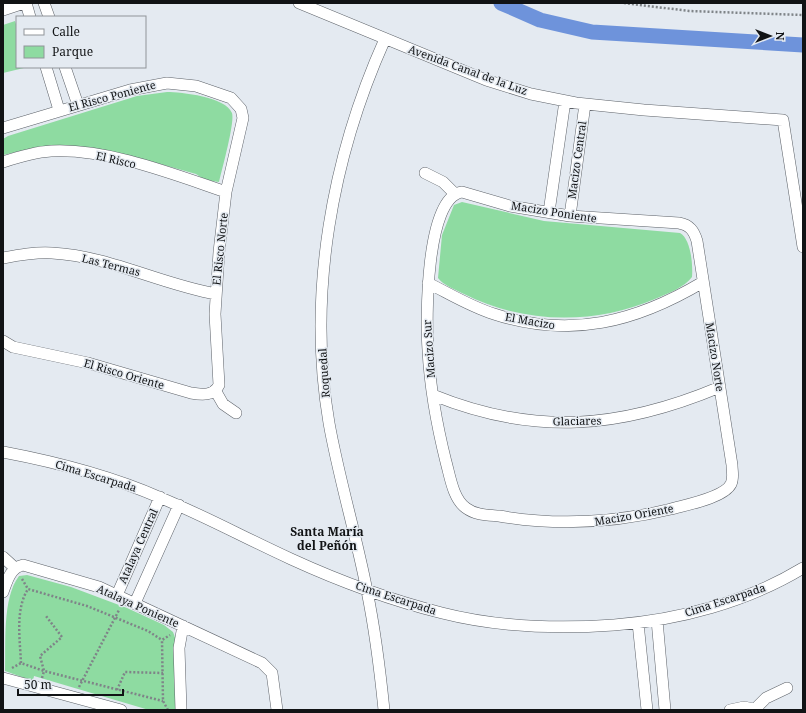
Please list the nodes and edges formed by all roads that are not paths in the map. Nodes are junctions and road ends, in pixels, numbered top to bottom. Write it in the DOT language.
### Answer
graph roads {
  1 [pos="25,3"];
  2 [pos="44,3"];
  3 [pos="299,3"];
  4 [pos="3,10"];
  5 [pos="30,16"];
  6 [pos="49,16"];
  7 [pos="385,39"];
  8 [pos="46,68"];
  9 [pos="65,68"];
  10 [pos="565,101"];
  11 [pos="585,104"];
  12 [pos="78,105"];
  13 [pos="241,109"];
  14 [pos="59,110"];
  15 [pos="3,128"];
  16 [pos="3,162"];
  17 [pos="425,173"];
  18 [pos="226,192"];
  19 [pos="455,194"];
  20 [pos="549,212"];
  21 [pos="570,216"];
  22 [pos="692,229"];
  23 [pos="803,247"];
  24 [pos="3,258"];
  25 [pos="703,282"];
  26 [pos="428,283"];
  27 [pos="216,294"];
  28 [pos="3,341"];
  29 [pos="720,387"];
  30 [pos="215,390"];
  31 [pos="433,395"];
  32 [pos="236,413"];
  33 [pos="3,452"];
  34 [pos="730,485"];
  35 [pos="160,497"];
  36 [pos="179,505"];
  37 [pos="463,506"];
  38 [pos="3,557"];
  39 [pos="15,568"];
  40 [pos="803,568"];
  41 [pos="367,590"];
  42 [pos="3,592"];
  43 [pos="126,599"];
  44 [pos="657,620"];
  45 [pos="638,623"];
  46 [pos="183,626"];
  47 [pos="6,674"];
  48 [pos="787,688"];
  49 [pos="91,706"];
  50 [pos="757,709"];
  51 [pos="120,710"];
  52 [pos="181,710"];
  53 [pos="277,710"];
  54 [pos="384,710"];
  55 [pos="647,710"];
  56 [pos="665,710"];
  57 [pos="730,710"];
  1 -- 4 [label="street"];
  1 -- 5 [label="street"];
  2 -- 6 [label="street"];
  3 -- 7 [label="street, Avenida Canal de la Luz"];
  7 -- 10 [label="street, Avenida Canal de la Luz"];
  7 -- 41 [label="street, Roquedal"];
  8 -- 14 [label="street"];
  9 -- 12 [label="street"];
  10 -- 11 [label="street, Avenida Canal de la Luz"];
  10 -- 20 [label="street, Macizo Central"];
  11 -- 21 [label="street, Macizo Central"];
  11 -- 23 [label="street, Avenida Canal de la Luz"];
  12 -- 13 [label="street, El Risco Poniente"];
  12 -- 14 [label="street, El Risco Poniente"];
  13 -- 18 [label="street, El Risco Norte"];
  14 -- 15 [label="street, El Risco Poniente"];
  16 -- 18 [label="street, El Risco"];
  17 -- 19 [label="street"];
  18 -- 27 [label="street, El Risco Norte"];
  19 -- 20 [label="street, Macizo Poniente"];
  19 -- 26 [label="street, Macizo Sur"];
  20 -- 21 [label="street, Macizo Poniente"];
  21 -- 22 [label="street, Macizo Poniente"];
  22 -- 25 [label="street, Macizo Norte"];
  24 -- 27 [label="street, Las Termas"];
  25 -- 26 [label="street, El Macizo"];
  25 -- 29 [label="street, Macizo Norte"];
  26 -- 31 [label="street, Macizo Sur"];
  27 -- 30 [label="street, El Risco Norte"];
  28 -- 30 [label="street, El Risco Oriente"];
  29 -- 31 [label="street, Glaciares"];
  29 -- 34 [label="street, Macizo Norte"];
  30 -- 32 [label="street"];
  31 -- 37 [label="street, Macizo Sur"];
  33 -- 35 [label="street, Cima Escarpada"];
  34 -- 37 [label="street, Macizo Oriente"];
  35 -- 36 [label="street, Cima Escarpada"];
  35 -- 43 [label="street, Atalaya Central"];
  36 -- 41 [label="street, Cima Escarpada"];
  36 -- 43 [label="street, Atalaya Central"];
  38 -- 39 [label="street"];
  39 -- 42 [label="street"];
  39 -- 43 [label="street, Atalaya Poniente"];
  40 -- 44 [label="street, Cima Escarpada"];
  41 -- 45 [label="street, Cima Escarpada"];
  41 -- 54 [label="street, Roquedal"];
  43 -- 46 [label="street, Atalaya Poniente"];
  44 -- 45 [label="street, Cima Escarpada"];
  44 -- 56 [label="street"];
  45 -- 55 [label="street"];
  46 -- 52 [label="street"];
  46 -- 53 [label="street, Atalaya Poniente"];
  47 -- 49 [label="street"];
  48 -- 50 [label="street"];
  49 -- 51 [label="street"];
  50 -- 57 [label="street"];
}
